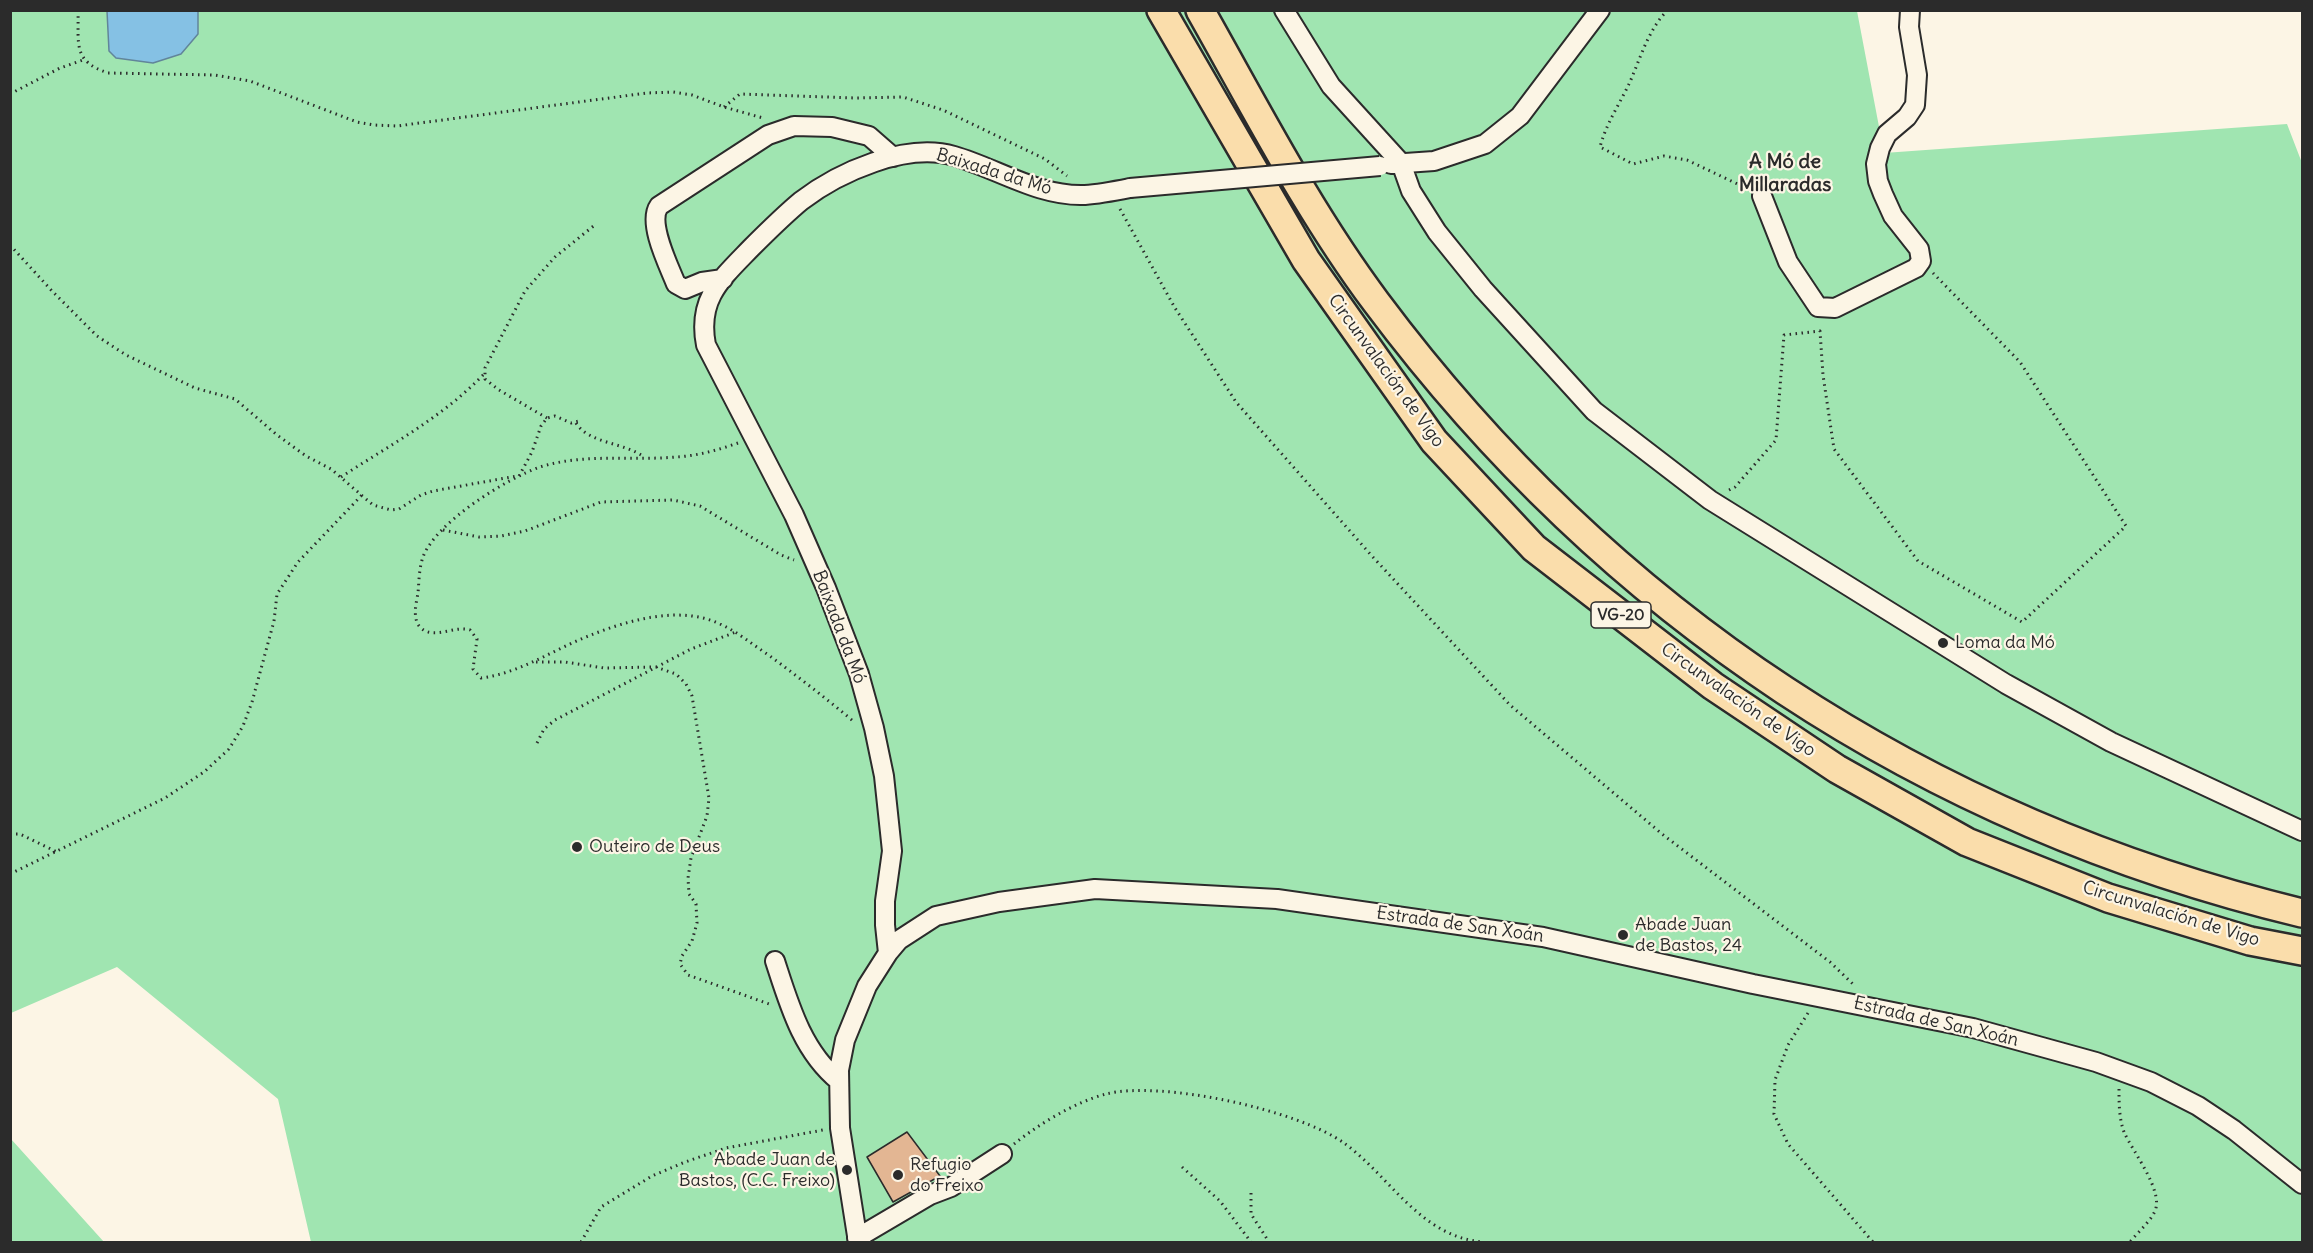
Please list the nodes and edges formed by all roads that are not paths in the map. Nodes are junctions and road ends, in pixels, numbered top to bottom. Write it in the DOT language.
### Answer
graph roads {
  1 [pos="1161,10"];
  2 [pos="1200,10"];
  3 [pos="1284,10"];
  4 [pos="1600,10"];
  5 [pos="1910,10"];
  6 [pos="893,157"];
  7 [pos="1401,163"];
  8 [pos="1762,196"];
  9 [pos="723,279"];
  10 [pos="2302,831"];
  11 [pos="2302,913"];
  12 [pos="2302,951"];
  13 [pos="888,953"];
  14 [pos="775,961"];
  15 [pos="839,1081"];
  16 [pos="1002,1154"];
  17 [pos="2302,1184"];
  18 [pos="858,1240"];
  1 -- 12 [label="highway, Circunvalación de Vigo / VG-20"];
  2 -- 11 [label="highway, Circunvalación de Vigo / VG-20"];
  3 -- 7 [label="street"];
  4 -- 7 [label="street, Baixada da Mó"];
  5 -- 8 [label="street"];
  6 -- 7 [label="street, Baixada da Mó, bridge"];
  6 -- 9 [label="street, Baixada da Mó"];
  6 -- 9 [label="street"];
  7 -- 10 [label="street"];
  9 -- 13 [label="street, Baixada da Mó"];
  13 -- 15 [label="street, Estrada de San Xoán"];
  13 -- 17 [label="street, Estrada de San Xoán"];
  14 -- 15 [label="street"];
  15 -- 18 [label="street, Estrada de San Xoán"];
  16 -- 18 [label="street"];
}
